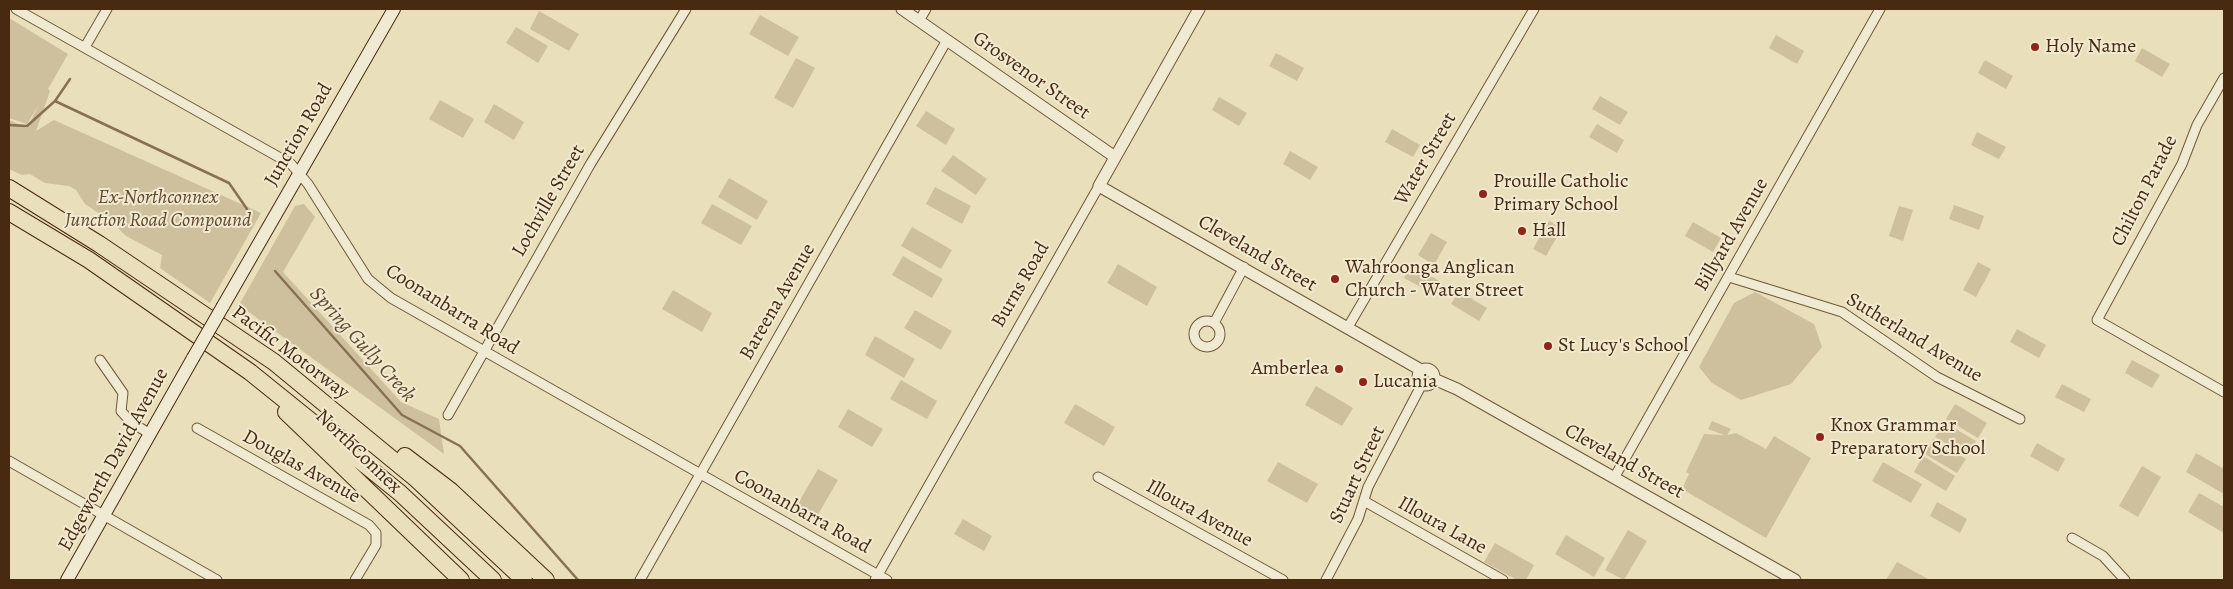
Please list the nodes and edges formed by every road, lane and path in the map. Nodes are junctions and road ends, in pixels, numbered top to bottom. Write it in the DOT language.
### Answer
graph roads {
  1 [pos="16,9"];
  2 [pos="107,9"];
  3 [pos="394,9"];
  4 [pos="686,9"];
  5 [pos="902,9"];
  6 [pos="926,9"];
  7 [pos="1199,9"];
  8 [pos="1534,9"];
  9 [pos="1880,9"];
  10 [pos="919,21"];
  11 [pos="947,40"];
  12 [pos="85,47"];
  13 [pos="2224,78"];
  14 [pos="1115,157"];
  15 [pos="299,173"];
  16 [pos="1099,186"];
  17 [pos="9,188"];
  18 [pos="9,212"];
  19 [pos="1244,267"];
  20 [pos="1729,277"];
  21 [pos="1214,322"];
  22 [pos="1348,327"];
  23 [pos="483,352"];
  24 [pos="226,356"];
  25 [pos="193,358"];
  26 [pos="100,360"];
  27 [pos="1421,370"];
  28 [pos="1434,379"];
  29 [pos="1422,384"];
  30 [pos="2224,392"];
  31 [pos="329,407"];
  32 [pos="448,415"];
  33 [pos="2020,419"];
  34 [pos="197,428"];
  35 [pos="150,434"];
  36 [pos="9,461"];
  37 [pos="699,475"];
  38 [pos="1098,477"];
  39 [pos="1614,478"];
  40 [pos="1364,502"];
  41 [pos="104,516"];
  42 [pos="2072,538"];
  43 [pos="876,578"];
  44 [pos="67,580"];
  45 [pos="217,580"];
  46 [pos="355,580"];
  47 [pos="461,580"];
  48 [pos="493,580"];
  49 [pos="524,580"];
  50 [pos="546,580"];
  51 [pos="640,580"];
  52 [pos="887,580"];
  53 [pos="1283,580"];
  54 [pos="1326,580"];
  55 [pos="1503,580"];
  56 [pos="1795,580"];
  57 [pos="2125,580"];
  1 -- 12 [label="street, Coonanbarra Road"];
  2 -- 12 [label="street"];
  3 -- 15 [label="main road, Junction Road"];
  4 -- 23 [label="street, Lochville Street"];
  5 -- 10 [label="street, Grosvenor Street"];
  6 -- 10 [label="street"];
  7 -- 14 [label="street, Burns Road"];
  8 -- 22 [label="street, Water Street"];
  9 -- 20 [label="street, Billyard Avenue"];
  10 -- 11 [label="street, Grosvenor Street"];
  11 -- 14 [label="street, Grosvenor Street"];
  11 -- 37 [label="street, Bareena Avenue"];
  12 -- 15 [label="street, Coonanbarra Road"];
  13 -- 30 [label="street, Chilton Parade"];
  14 -- 16 [label="street, Burns Road"];
  15 -- 23 [label="street, Coonanbarra Road"];
  15 -- 25 [label="main road, Junction Road, bridge"];
  16 -- 19 [label="street, Cleveland Street"];
  16 -- 43 [label="street, Burns Road"];
  17 -- 31 [label="highway, Pacific Motorway"];
  18 -- 24 [label="highway, Pacific Motorway"];
  19 -- 21 [label="street"];
  19 -- 22 [label="street, Cleveland Street"];
  20 -- 33 [label="street, Sutherland Avenue"];
  20 -- 39 [label="street, Billyard Avenue"];
  22 -- 27 [label="street, Cleveland Street"];
  23 -- 32 [label="street, Lochville Street"];
  23 -- 37 [label="street, Coonanbarra Road"];
  24 -- 47 [label="highway, NorthConnex"];
  24 -- 48 [label="highway, Pacific Motorway"];
  25 -- 35 [label="main road, Edgeworth David Avenue"];
  26 -- 35 [label="street"];
  27 -- 28 [label="street"];
  27 -- 29 [label="street"];
  28 -- 29 [label="street"];
  28 -- 39 [label="street, Cleveland Street"];
  29 -- 40 [label="street, Stuart Street"];
  31 -- 49 [label="highway, Pacific Motorway"];
  31 -- 50 [label="highway, NorthConnex"];
  34 -- 46 [label="street, Douglas Avenue"];
  35 -- 41 [label="main road, Edgeworth David Avenue"];
  36 -- 41 [label="street"];
  37 -- 43 [label="street, Coonanbarra Road"];
  37 -- 51 [label="street, Bareena Avenue"];
  38 -- 53 [label="street, Illoura Avenue"];
  39 -- 56 [label="street, Cleveland Street"];
  40 -- 54 [label="street, Stuart Street"];
  40 -- 55 [label="street, Illoura Lane"];
  41 -- 44 [label="main road, Edgeworth David Avenue"];
  41 -- 45 [label="street"];
  42 -- 57 [label="street"];
  43 -- 52 [label="street, Coonanbarra Road"];
}
